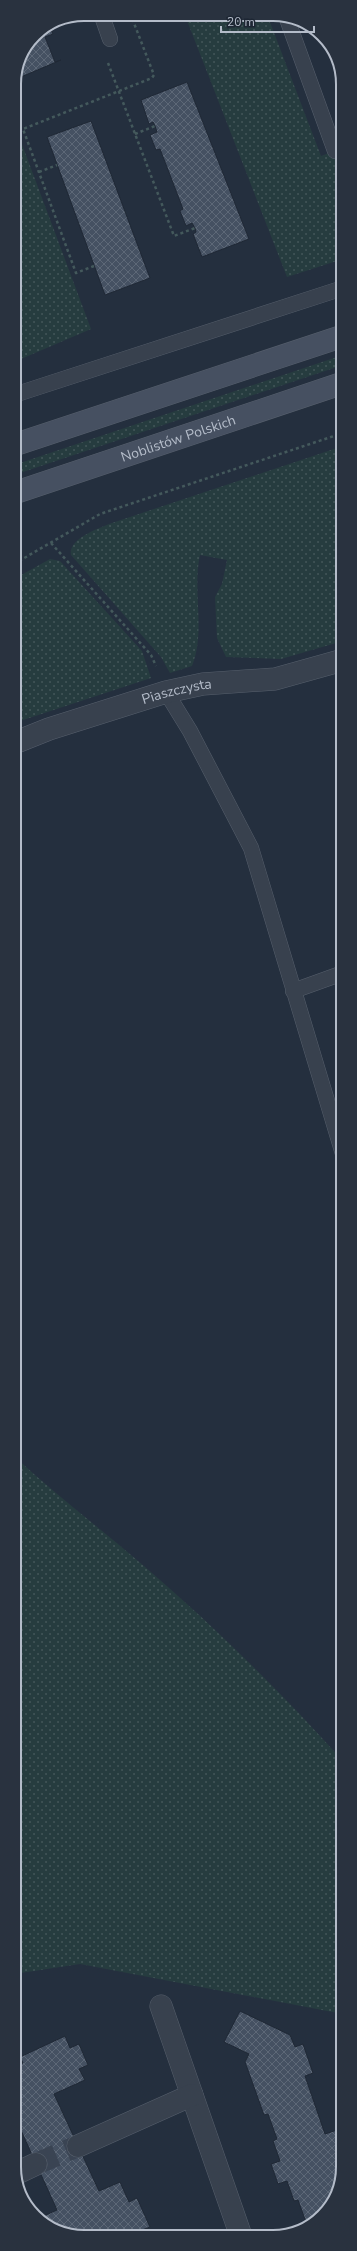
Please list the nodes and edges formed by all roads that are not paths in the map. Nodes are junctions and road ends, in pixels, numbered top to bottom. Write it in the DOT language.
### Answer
graph roads {
  1 [pos="104,21"];
  2 [pos="289,23"];
  3 [pos="110,39"];
  4 [pos="335,151"];
  5 [pos="336,290"];
  6 [pos="336,338"];
  7 [pos="336,385"];
  8 [pos="21,393"];
  9 [pos="21,443"];
  10 [pos="21,491"];
  11 [pos="336,662"];
  12 [pos="166,692"];
  13 [pos="21,740"];
  14 [pos="336,975"];
  15 [pos="292,991"];
  16 [pos="336,1132"];
  17 [pos="161,2006"];
  18 [pos="192,2094"];
  19 [pos="78,2146"];
  20 [pos="36,2164"];
  21 [pos="21,2171"];
  22 [pos="239,2230"];
  1 -- 3 [label="lane"];
  2 -- 4 [label="lane"];
  5 -- 8 [label="lane"];
  6 -- 9 [label="main road"];
  7 -- 10 [label="main road, Noblistów Polskich"];
  11 -- 12 [label="street, Piaszczysta"];
  12 -- 13 [label="street, Piaszczysta"];
  12 -- 15 [label="lane"];
  14 -- 15 [label="lane"];
  15 -- 16 [label="lane"];
  17 -- 18 [label="street"];
  18 -- 19 [label="street"];
  18 -- 22 [label="street"];
  20 -- 21 [label="street"];
}
